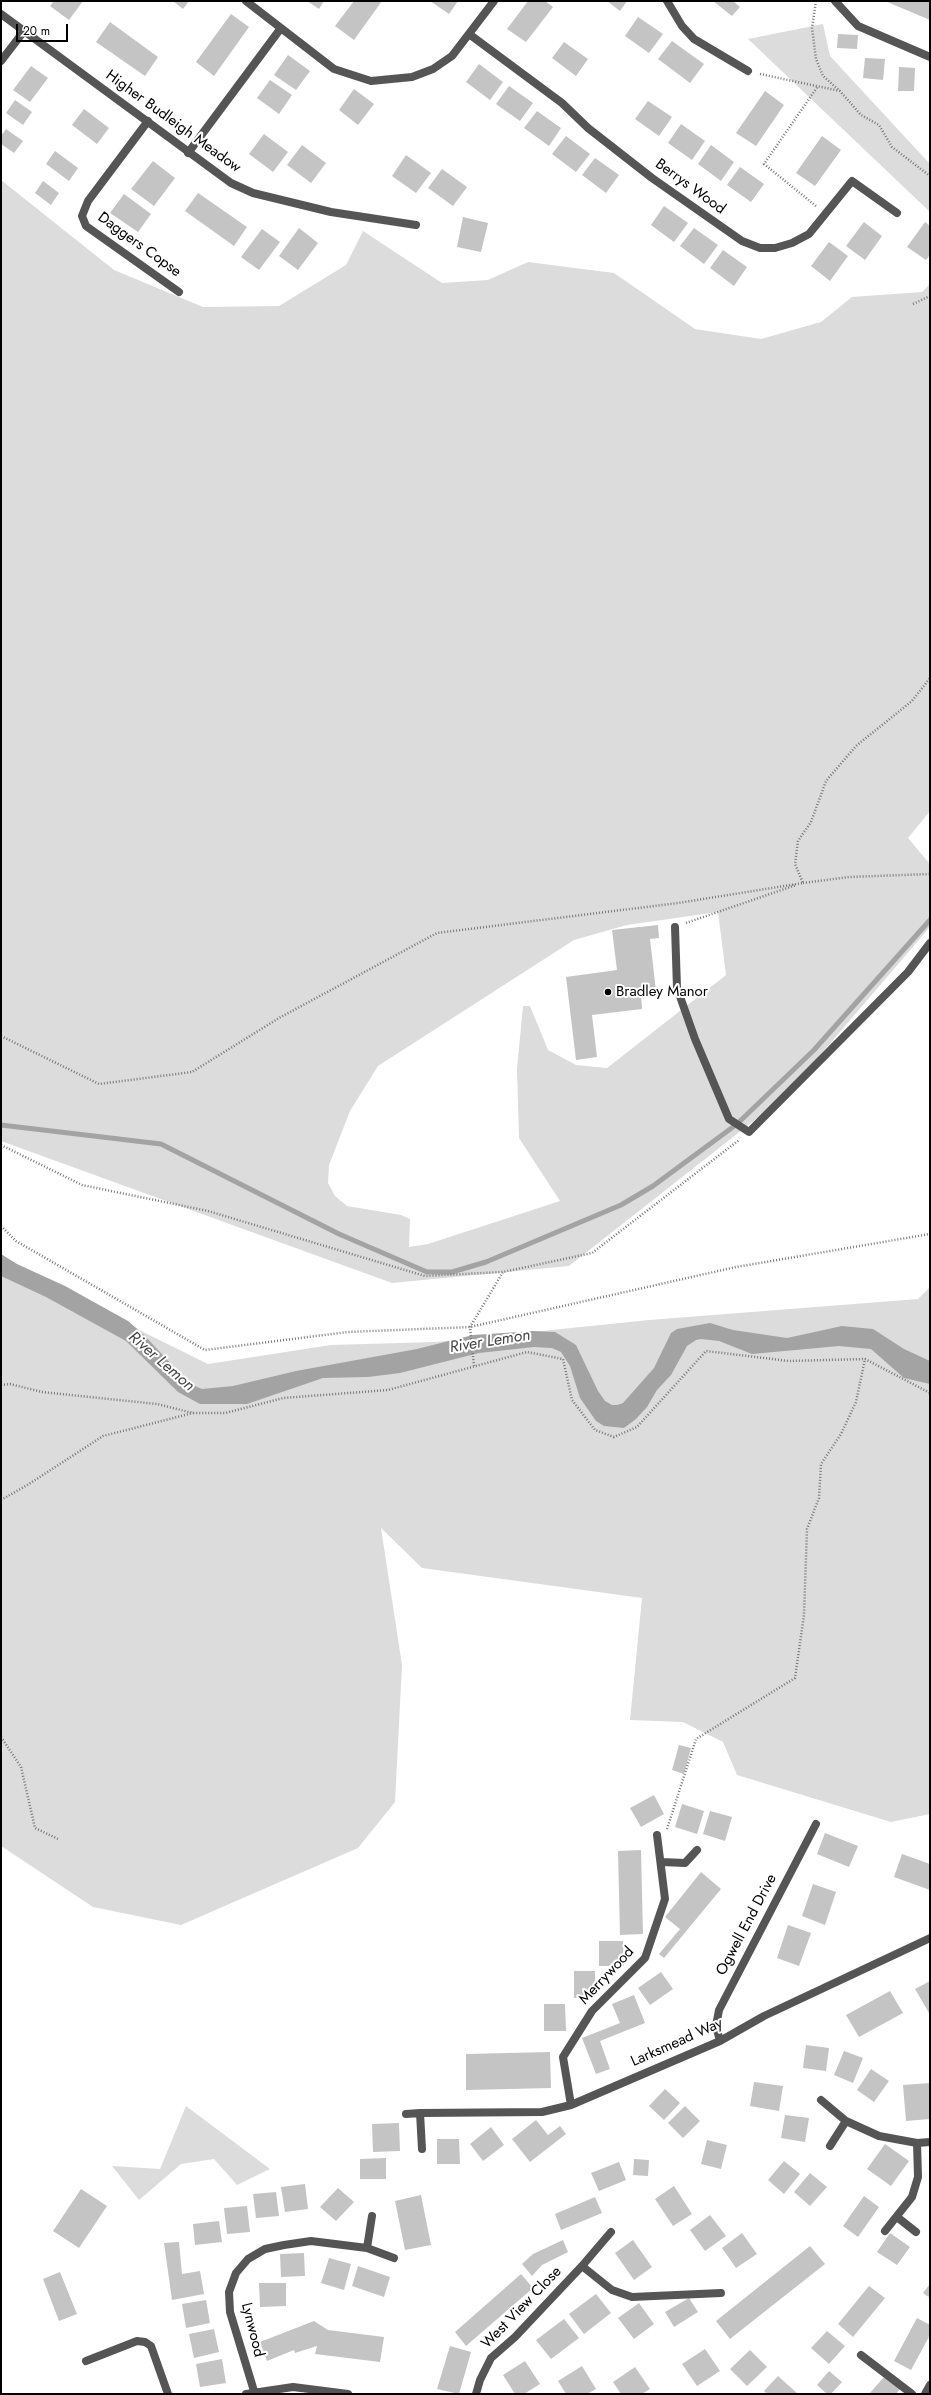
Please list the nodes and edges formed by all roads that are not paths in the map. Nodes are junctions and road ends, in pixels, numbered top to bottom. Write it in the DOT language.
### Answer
graph roads {
  1 [pos="246,1"];
  2 [pos="494,1"];
  3 [pos="667,1"];
  4 [pos="835,1"];
  5 [pos="1,14"];
  6 [pos="281,28"];
  7 [pos="24,31"];
  8 [pos="469,34"];
  9 [pos="930,57"];
  10 [pos="1,61"];
  11 [pos="748,71"];
  12 [pos="148,121"];
  13 [pos="188,153"];
  14 [pos="897,213"];
  15 [pos="416,225"];
  16 [pos="179,292"];
  17 [pos="675,927"];
  18 [pos="930,944"];
  19 [pos="816,1824"];
  20 [pos="658,1837"];
  21 [pos="697,1850"];
  22 [pos="662,1862"];
  23 [pos="930,1938"];
  24 [pos="720,2042"];
  25 [pos="821,2100"];
  26 [pos="571,2105"];
  27 [pos="420,2113"];
  28 [pos="406,2114"];
  29 [pos="846,2121"];
  30 [pos="930,2142"];
  31 [pos="917,2143"];
  32 [pos="830,2146"];
  33 [pos="422,2148"];
  34 [pos="372,2216"];
  35 [pos="897,2217"];
  36 [pos="611,2232"];
  37 [pos="885,2232"];
  38 [pos="916,2232"];
  39 [pos="367,2248"];
  40 [pos="394,2258"];
  41 [pos="582,2266"];
  42 [pos="721,2293"];
  43 [pos="861,2355"];
  44 [pos="86,2361"];
  45 [pos="250,2393"];
  46 [pos="168,2394"];
  47 [pos="348,2394"];
  48 [pos="476,2394"];
  49 [pos="912,2394"];
  1 -- 6 [label="street"];
  2 -- 8 [label="street"];
  3 -- 11 [label="street"];
  4 -- 9 [label="street"];
  5 -- 7 [label="street, Higher Budleigh Meadow"];
  6 -- 8 [label="street"];
  6 -- 13 [label="street"];
  7 -- 10 [label="street"];
  7 -- 12 [label="street, Higher Budleigh Meadow"];
  8 -- 14 [label="street, Berrys Wood"];
  12 -- 13 [label="street, Higher Budleigh Meadow"];
  12 -- 16 [label="street, Daggers Copse"];
  13 -- 15 [label="street, Higher Budleigh Meadow"];
  17 -- 18 [label="street"];
  19 -- 24 [label="street, Ogwell End Drive"];
  20 -- 22 [label="street, Merrywood"];
  21 -- 22 [label="street"];
  22 -- 26 [label="street, Merrywood"];
  23 -- 24 [label="street, Larksmead Way"];
  24 -- 26 [label="street, Larksmead Way"];
  25 -- 29 [label="street"];
  26 -- 27 [label="street, Larksmead Way"];
  27 -- 28 [label="street, Larksmead Way"];
  27 -- 33 [label="street"];
  29 -- 31 [label="street"];
  29 -- 32 [label="street"];
  30 -- 31 [label="street"];
  31 -- 35 [label="street"];
  34 -- 39 [label="street"];
  35 -- 37 [label="street"];
  35 -- 38 [label="street"];
  36 -- 41 [label="street, West View Close"];
  39 -- 40 [label="street, Lynwood"];
  39 -- 45 [label="street, Lynwood"];
  41 -- 42 [label="street, West View Close"];
  41 -- 48 [label="street, West View Close"];
  43 -- 49 [label="street"];
  44 -- 46 [label="street"];
  45 -- 47 [label="street"];
}
